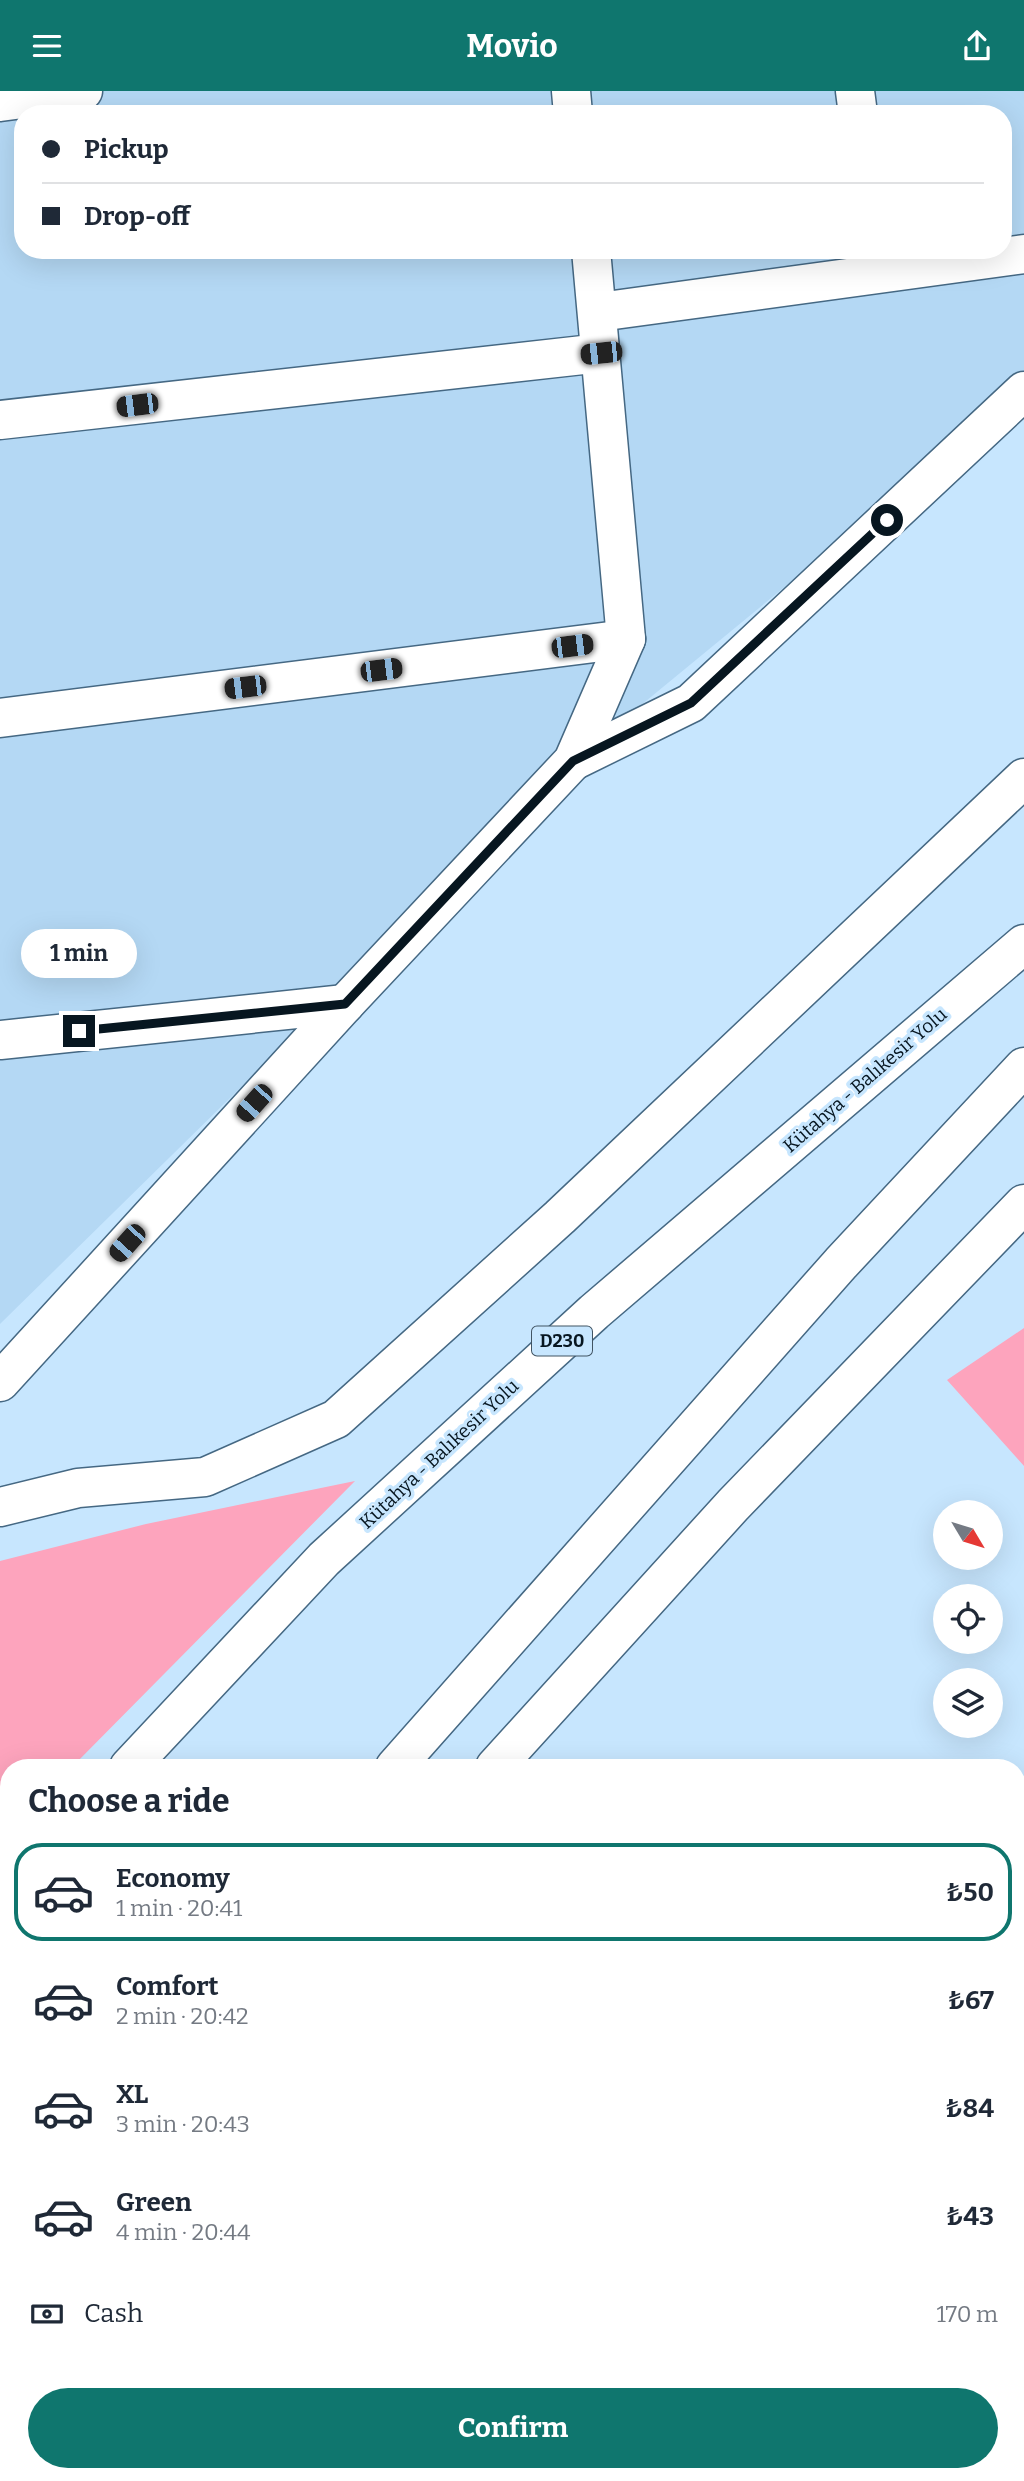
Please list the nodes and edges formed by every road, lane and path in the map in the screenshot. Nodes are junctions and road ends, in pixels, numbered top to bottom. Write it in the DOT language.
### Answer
graph roads {
  1 [pos="83,91"];
  2 [pos="0,102"];
  3 [pos="592,259"];
  4 [pos="920,259"];
  5 [pos="879,261"];
  6 [pos="599,312"];
  7 [pos="601,353"];
  8 [pos="1024,391"];
  9 [pos="0,420"];
  10 [pos="626,639"];
  11 [pos="0,718"];
  12 [pos="573,761"];
  13 [pos="1024,778"];
  14 [pos="1024,944"];
  15 [pos="345,1004"];
  16 [pos="0,1040"];
  17 [pos="1024,1067"];
  18 [pos="1024,1204"];
  19 [pos="0,1382"];
  20 [pos="0,1507"];
  21 [pos="137,1759"];
  22 [pos="402,1759"];
  23 [pos="502,1759"];
  1 -- 2 [label="main road"];
  3 -- 6 [label="main road"];
  4 -- 5 [label="main road"];
  5 -- 6 [label="main road"];
  6 -- 7 [label="main road"];
  7 -- 9 [label="main road"];
  7 -- 10 [label="main road"];
  8 -- 12 [label="main road"];
  10 -- 11 [label="main road"];
  10 -- 12 [label="main road"];
  12 -- 15 [label="main road"];
  13 -- 20 [label="main road"];
  14 -- 21 [label="main road, Kütahya - Balıkesir Yolu / D230"];
  15 -- 16 [label="main road"];
  15 -- 19 [label="main road"];
  17 -- 22 [label="main road"];
  18 -- 23 [label="main road"];
}
